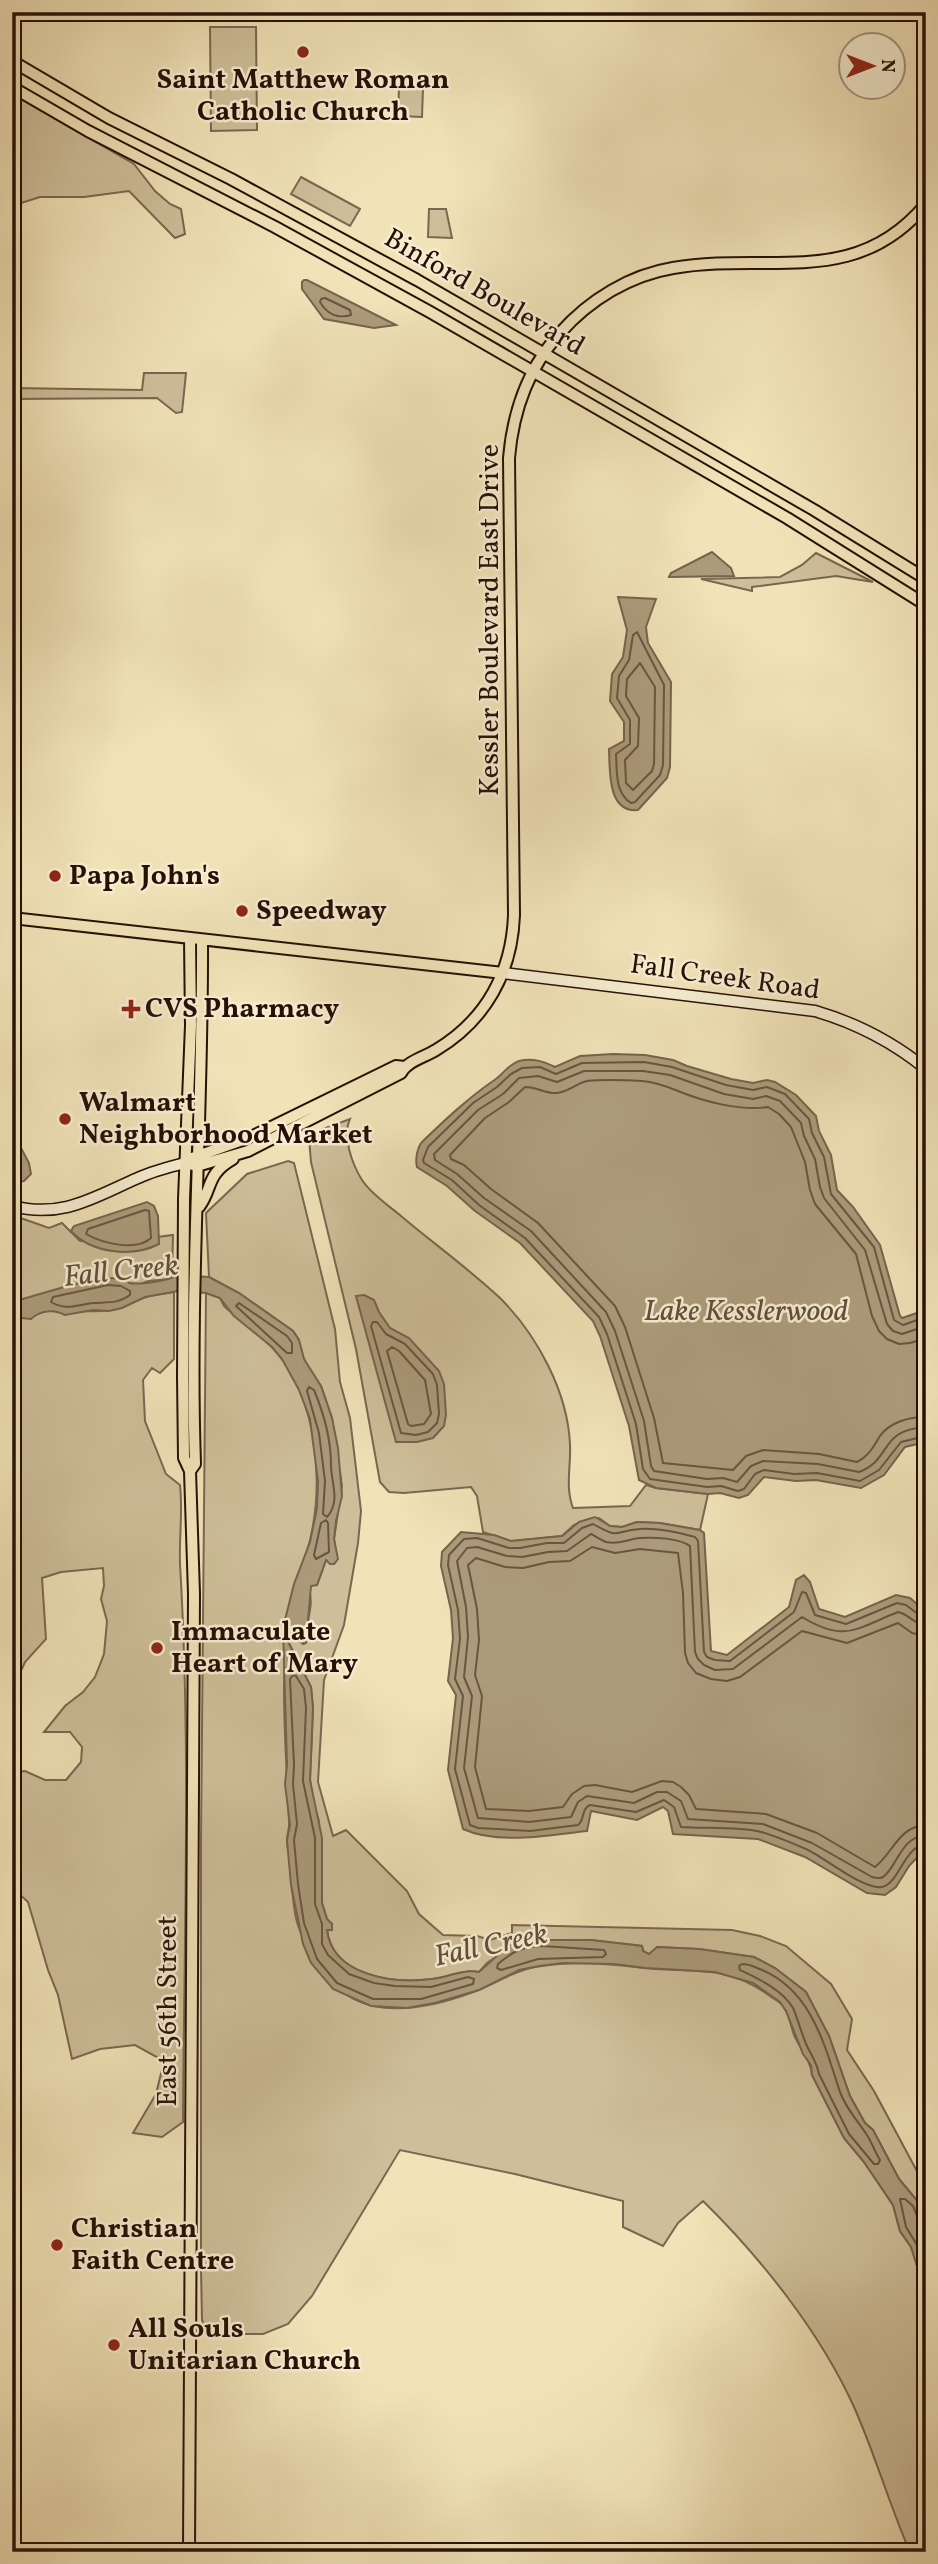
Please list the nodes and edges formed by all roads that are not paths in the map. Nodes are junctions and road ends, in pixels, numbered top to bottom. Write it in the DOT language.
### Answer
graph roads {
  1 [pos="12,61"];
  2 [pos="12,87"];
  3 [pos="926,204"];
  4 [pos="543,354"];
  5 [pos="533,371"];
  6 [pos="926,579"];
  7 [pos="926,605"];
  8 [pos="12,918"];
  9 [pos="196,939"];
  10 [pos="503,973"];
  11 [pos="404,1067"];
  12 [pos="926,1069"];
  13 [pos="239,1155"];
  14 [pos="193,1161"];
  15 [pos="12,1206"];
  16 [pos="197,1209"];
  17 [pos="190,1254"];
  18 [pos="189,2552"];
  1 -- 4 [label="main road, Binford Boulevard"];
  2 -- 5 [label="main road, Binford Boulevard"];
  3 -- 4 [label="main road, Kessler Boulevard East Drive"];
  4 -- 5 [label="main road, Kessler Boulevard East Drive"];
  4 -- 6 [label="main road, Binford Boulevard"];
  5 -- 7 [label="main road, Binford Boulevard"];
  5 -- 10 [label="main road, Kessler Boulevard East Drive"];
  8 -- 9 [label="main road"];
  9 -- 10 [label="main road"];
  9 -- 14 [label="main road, East 56th Street"];
  10 -- 11 [label="main road, Kessler Boulevard East Drive"];
  10 -- 12 [label="main road, Fall Creek Road"];
  11 -- 13 [label="main road, Kessler Boulevard East Drive"];
  11 -- 14 [label="main road, Kessler Boulevard East Drive"];
  13 -- 14 [label="main road, Kessler Boulevard East Drive"];
  13 -- 16 [label="main road"];
  14 -- 15 [label="main road"];
  14 -- 16 [label="main road, East 56th Street"];
  14 -- 17 [label="main road, East 56th Street"];
  16 -- 17 [label="main road, East 56th Street"];
  17 -- 18 [label="main road, East 56th Street"];
}
